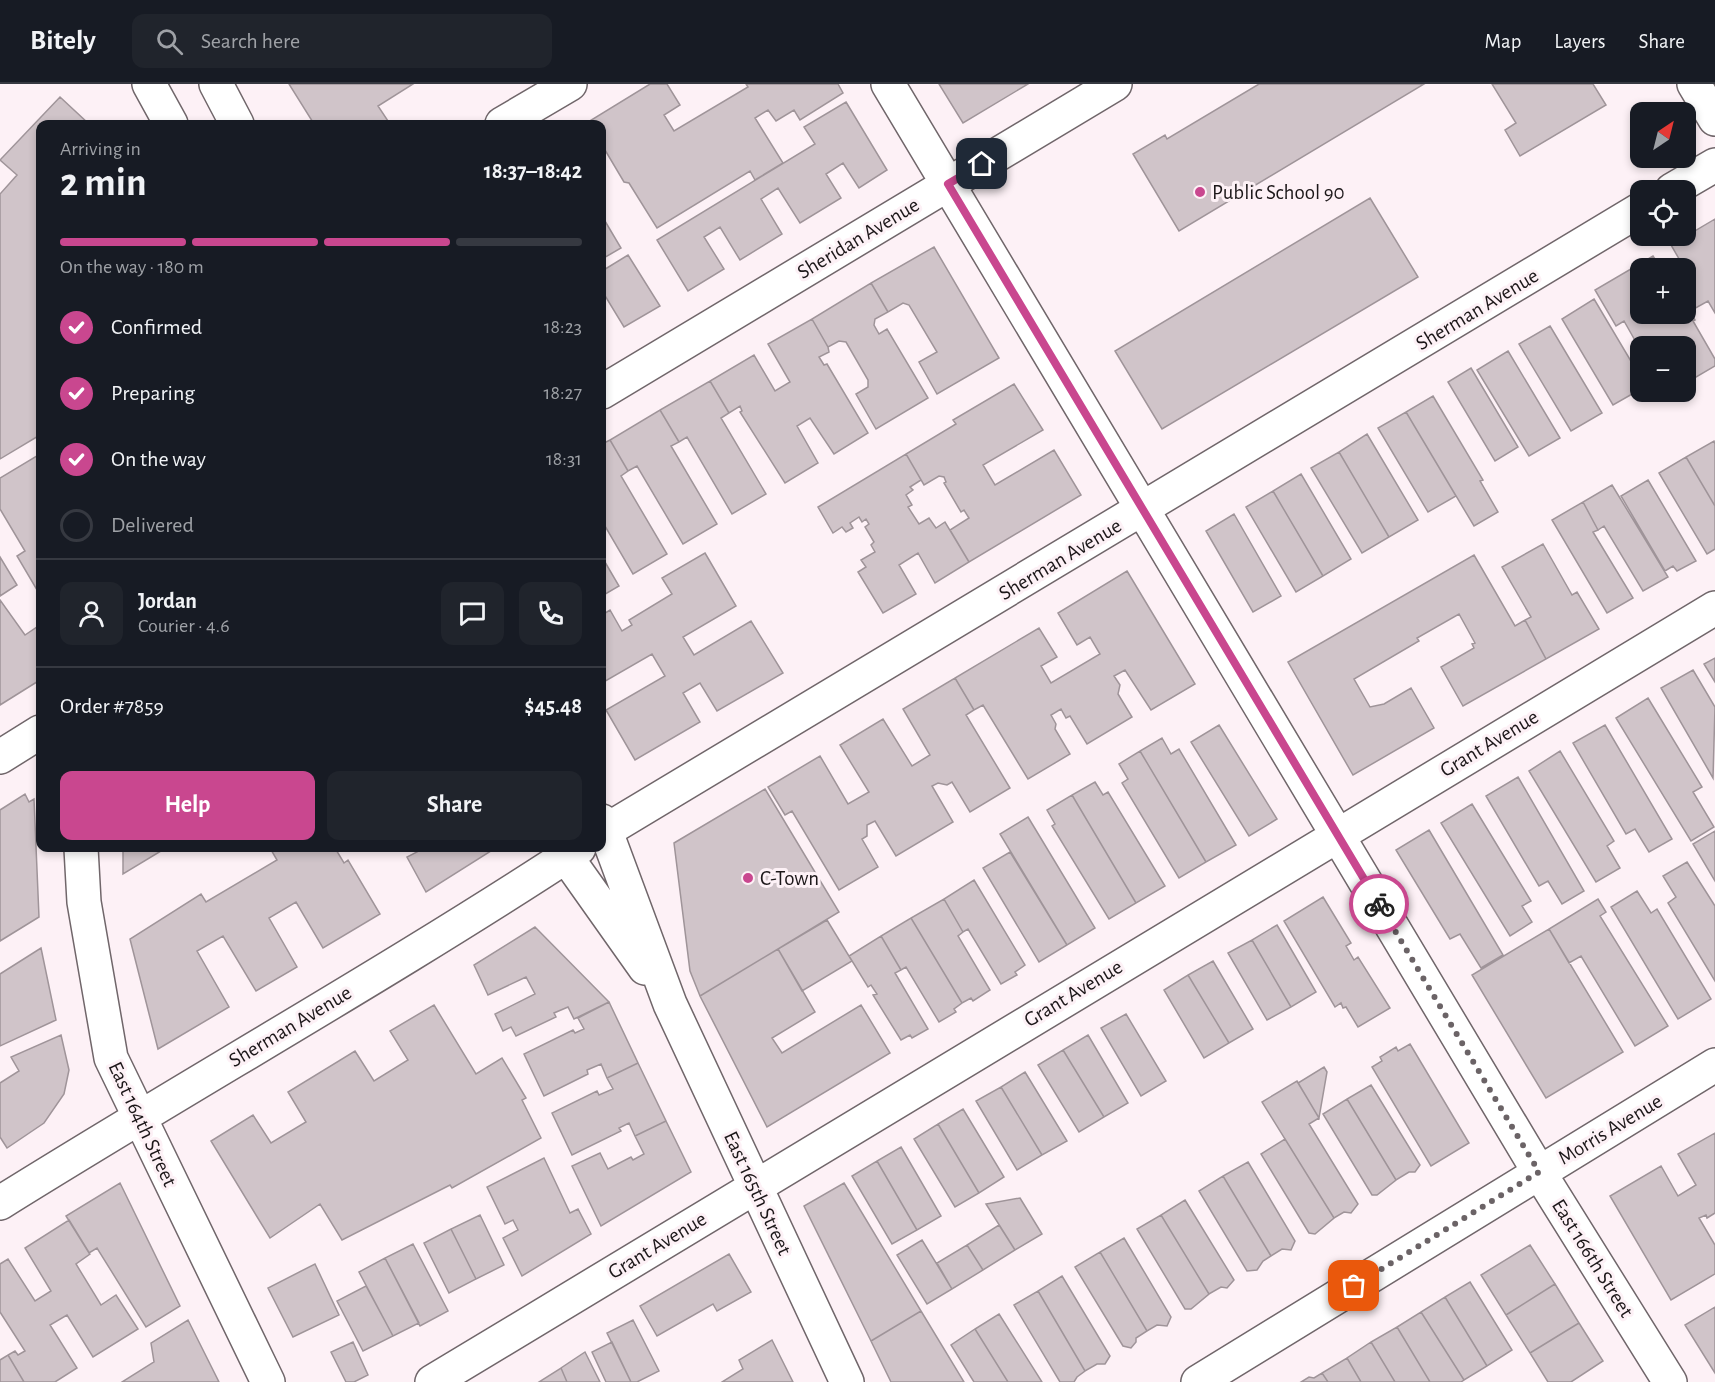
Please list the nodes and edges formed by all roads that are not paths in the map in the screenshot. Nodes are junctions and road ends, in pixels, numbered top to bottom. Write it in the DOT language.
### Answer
graph roads {
  1 [pos="149,84"];
  2 [pos="216,84"];
  3 [pos="570,84"];
  4 [pos="888,84"];
  5 [pos="1115,84"];
  6 [pos="1694,84"];
  7 [pos="1715,119"];
  8 [pos="169,120"];
  9 [pos="235,120"];
  10 [pos="509,120"];
  11 [pos="1715,165"];
  12 [pos="1689,180"];
  13 [pos="948,184"];
  14 [pos="1630,216"];
  15 [pos="606,390"];
  16 [pos="1143,510"];
  17 [pos="1715,608"];
  18 [pos="36,734"];
  19 [pos="0,757"];
  20 [pos="606,826"];
  21 [pos="1337,834"];
  22 [pos="606,836"];
  23 [pos="81,852"];
  24 [pos="567,852"];
  25 [pos="569,852"];
  26 [pos="670,1004"];
  27 [pos="1715,1065"];
  28 [pos="139,1116"];
  29 [pos="1539,1172"];
  30 [pos="754,1186"];
  31 [pos="0,1203"];
  32 [pos="268,1382"];
  33 [pos="432,1382"];
  34 [pos="847,1382"];
  35 [pos="1197,1382"];
  36 [pos="1670,1382"];
  1 -- 8 [label="street"];
  2 -- 9 [label="street"];
  3 -- 10 [label="street"];
  4 -- 13 [label="street, East 166th Street"];
  5 -- 13 [label="street, Sheridan Avenue"];
  6 -- 7 [label="street"];
  11 -- 12 [label="street"];
  13 -- 15 [label="street, Sheridan Avenue"];
  13 -- 16 [label="street, East 166th Street"];
  14 -- 16 [label="street, Sherman Avenue"];
  16 -- 20 [label="street, Sherman Avenue"];
  16 -- 21 [label="street, East 166th Street"];
  17 -- 21 [label="street, Grant Avenue"];
  18 -- 19 [label="street"];
  21 -- 29 [label="street, East 166th Street"];
  21 -- 30 [label="street, Grant Avenue"];
  22 -- 26 [label="street, East 165th Street"];
  23 -- 28 [label="street, East 164th Street"];
  24 -- 28 [label="street, Sherman Avenue"];
  25 -- 26 [label="street, East 165th Street"];
  26 -- 30 [label="street, East 165th Street"];
  27 -- 29 [label="street, Morris Avenue"];
  28 -- 31 [label="street, Sherman Avenue"];
  28 -- 32 [label="street, East 164th Street"];
  29 -- 35 [label="street, Morris Avenue"];
  29 -- 36 [label="street, East 166th Street"];
  30 -- 33 [label="street, Grant Avenue"];
  30 -- 34 [label="street, East 165th Street"];
}
